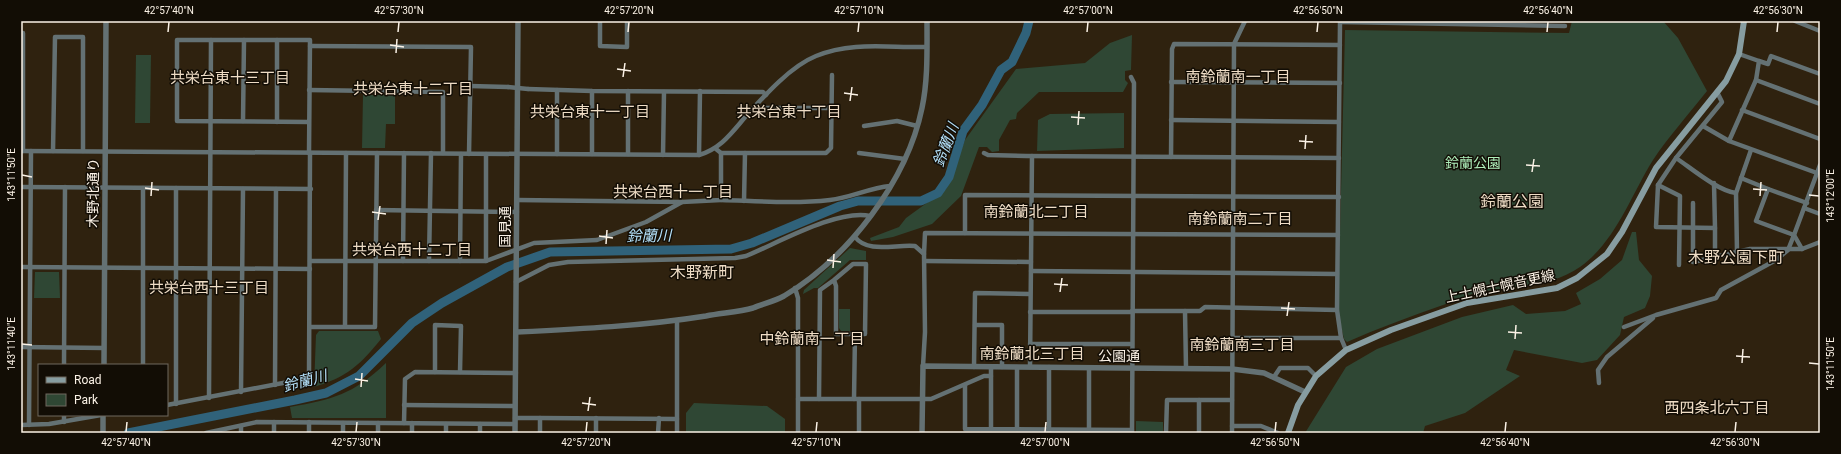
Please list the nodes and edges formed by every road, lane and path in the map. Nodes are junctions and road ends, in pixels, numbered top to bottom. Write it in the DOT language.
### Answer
graph roads {
  1 [pos="106,21"];
  2 [pos="518,21"];
  3 [pos="600,21"];
  4 [pos="627,21"];
  5 [pos="926,21"];
  6 [pos="1245,21"];
  7 [pos="1744,21"];
  8 [pos="1795,21"];
  9 [pos="1340,22"];
  10 [pos="1565,26"];
  11 [pos="1820,31"];
  12 [pos="21,33"];
  13 [pos="211,40"];
  14 [pos="244,40"];
  15 [pos="277,40"];
  16 [pos="1234,44"];
  17 [pos="1340,45"];
  18 [pos="310,46"];
  19 [pos="927,47"];
  20 [pos="1739,54"];
  21 [pos="1759,62"];
  22 [pos="1820,74"];
  23 [pos="832,75"];
  24 [pos="1131,77"];
  25 [pos="1756,80"];
  26 [pos="1171,82"];
  27 [pos="1234,82"];
  28 [pos="1340,83"];
  29 [pos="470,86"];
  30 [pos="309,90"];
  31 [pos="557,90"];
  32 [pos="592,91"];
  33 [pos="628,91"];
  34 [pos="700,91"];
  35 [pos="664,92"];
  36 [pos="1718,94"];
  37 [pos="766,95"];
  38 [pos="1820,104"];
  39 [pos="756,106"];
  40 [pos="831,108"];
  41 [pos="1742,110"];
  42 [pos="1170,120"];
  43 [pos="1234,120"];
  44 [pos="210,121"];
  45 [pos="243,121"];
  46 [pos="276,122"];
  47 [pos="309,122"];
  48 [pos="1339,122"];
  49 [pos="864,126"];
  50 [pos="917,126"];
  51 [pos="1702,126"];
  52 [pos="1820,139"];
  53 [pos="1729,141"];
  54 [pos="716,148"];
  55 [pos="1751,150"];
  56 [pos="22,151"];
  57 [pos="31,151"];
  58 [pos="53,151"];
  59 [pos="83,151"];
  60 [pos="105,151"];
  61 [pos="210,152"];
  62 [pos="346,152"];
  63 [pos="859,152"];
  64 [pos="310,153"];
  65 [pos="376,153"];
  66 [pos="404,153"];
  67 [pos="431,153"];
  68 [pos="721,153"];
  69 [pos="745,153"];
  70 [pos="984,153"];
  71 [pos="443,154"];
  72 [pos="461,154"];
  73 [pos="469,154"];
  74 [pos="486,154"];
  75 [pos="518,154"];
  76 [pos="557,154"];
  77 [pos="592,154"];
  78 [pos="628,154"];
  79 [pos="663,155"];
  80 [pos="699,155"];
  81 [pos="1032,156"];
  82 [pos="1133,156"];
  83 [pos="1171,157"];
  84 [pos="1234,157"];
  85 [pos="1339,158"];
  86 [pos="1676,158"];
  87 [pos="905,159"];
  88 [pos="1820,165"];
  89 [pos="1817,173"];
  90 [pos="1741,178"];
  91 [pos="1818,180"];
  92 [pos="1714,183"];
  93 [pos="1658,185"];
  94 [pos="890,186"];
  95 [pos="21,187"];
  96 [pos="30,187"];
  97 [pos="65,187"];
  98 [pos="105,188"];
  99 [pos="143,188"];
  100 [pos="176,188"];
  101 [pos="209,188"];
  102 [pos="243,189"];
  103 [pos="276,189"];
  104 [pos="311,189"];
  105 [pos="1768,189"];
  106 [pos="1736,193"];
  107 [pos="1032,195"];
  108 [pos="1132,196"];
  109 [pos="1233,196"];
  110 [pos="1338,196"];
  111 [pos="517,200"];
  112 [pos="721,200"];
  113 [pos="744,201"];
  114 [pos="682,202"];
  115 [pos="1693,203"];
  116 [pos="1806,203"];
  117 [pos="1804,208"];
  118 [pos="376,210"];
  119 [pos="403,211"];
  120 [pos="430,211"];
  121 [pos="461,211"];
  122 [pos="486,211"];
  123 [pos="517,212"];
  124 [pos="1820,214"];
  125 [pos="870,216"];
  126 [pos="1680,227"];
  127 [pos="1693,227"];
  128 [pos="1715,228"];
  129 [pos="965,232"];
  130 [pos="1031,233"];
  131 [pos="1133,234"];
  132 [pos="1233,234"];
  133 [pos="1794,235"];
  134 [pos="1338,236"];
  135 [pos="855,237"];
  136 [pos="1820,242"];
  137 [pos="1802,249"];
  138 [pos="1788,250"];
  139 [pos="1737,252"];
  140 [pos="516,254"];
  141 [pos="924,254"];
  142 [pos="1715,258"];
  143 [pos="310,261"];
  144 [pos="345,261"];
  145 [pos="375,261"];
  146 [pos="403,261"];
  147 [pos="429,261"];
  148 [pos="460,261"];
  149 [pos="486,261"];
  150 [pos="925,261"];
  151 [pos="1031,262"];
  152 [pos="1679,265"];
  153 [pos="21,267"];
  154 [pos="30,267"];
  155 [pos="64,267"];
  156 [pos="104,268"];
  157 [pos="143,268"];
  158 [pos="176,268"];
  159 [pos="208,269"];
  160 [pos="242,269"];
  161 [pos="275,269"];
  162 [pos="310,269"];
  163 [pos="1031,271"];
  164 [pos="1132,272"];
  165 [pos="1233,273"];
  166 [pos="1337,274"];
  167 [pos="834,280"];
  168 [pos="516,282"];
  169 [pos="795,288"];
  170 [pos="1030,294"];
  171 [pos="1232,308"];
  172 [pos="1336,310"];
  173 [pos="1186,311"];
  174 [pos="1030,312"];
  175 [pos="1132,312"];
  176 [pos="1656,315"];
  177 [pos="677,321"];
  178 [pos="975,325"];
  179 [pos="345,326"];
  180 [pos="310,327"];
  181 [pos="1624,327"];
  182 [pos="517,332"];
  183 [pos="855,334"];
  184 [pos="1232,338"];
  185 [pos="1341,338"];
  186 [pos="1030,344"];
  187 [pos="1132,344"];
  188 [pos="21,347"];
  189 [pos="29,348"];
  190 [pos="64,348"];
  191 [pos="104,348"];
  192 [pos="1346,350"];
  193 [pos="64,364"];
  194 [pos="104,364"];
  195 [pos="143,364"];
  196 [pos="923,366"];
  197 [pos="974,366"];
  198 [pos="991,367"];
  199 [pos="1002,367"];
  200 [pos="1017,367"];
  201 [pos="1030,367"];
  202 [pos="1049,367"];
  203 [pos="1089,368"];
  204 [pos="1132,368"];
  205 [pos="1186,368"];
  206 [pos="1232,368"];
  207 [pos="435,372"];
  208 [pos="460,372"];
  209 [pos="516,373"];
  210 [pos="991,376"];
  211 [pos="1316,376"];
  212 [pos="1274,377"];
  213 [pos="1599,382"];
  214 [pos="275,385"];
  215 [pos="965,385"];
  216 [pos="241,392"];
  217 [pos="1305,392"];
  218 [pos="209,398"];
  219 [pos="798,399"];
  220 [pos="819,399"];
  221 [pos="856,399"];
  222 [pos="922,400"];
  223 [pos="1199,400"];
  224 [pos="1232,400"];
  225 [pos="176,404"];
  226 [pos="168,405"];
  227 [pos="404,405"];
  228 [pos="515,406"];
  229 [pos="64,416"];
  230 [pos="97,416"];
  231 [pos="102,416"];
  232 [pos="515,418"];
  233 [pos="540,418"];
  234 [pos="596,418"];
  235 [pos="659,418"];
  236 [pos="677,419"];
  237 [pos="64,422"];
  238 [pos="274,422"];
  239 [pos="309,422"];
  240 [pos="343,423"];
  241 [pos="378,423"];
  242 [pos="404,423"];
  243 [pos="412,423"];
  244 [pos="446,424"];
  245 [pos="480,424"];
  246 [pos="515,424"];
  247 [pos="21,425"];
  248 [pos="29,425"];
  249 [pos="241,426"];
  250 [pos="1232,426"];
  251 [pos="991,429"];
  252 [pos="103,430"];
  253 [pos="1015,431"];
  254 [pos="1089,431"];
  255 [pos="1049,432"];
  256 [pos="1132,432"];
  257 [pos="206,433"];
  258 [pos="241,433"];
  259 [pos="274,433"];
  260 [pos="309,433"];
  261 [pos="343,433"];
  262 [pos="378,433"];
  263 [pos="412,433"];
  264 [pos="446,433"];
  265 [pos="480,433"];
  266 [pos="515,433"];
  267 [pos="540,433"];
  268 [pos="596,433"];
  269 [pos="658,433"];
  270 [pos="677,433"];
  271 [pos="798,433"];
  272 [pos="859,433"];
  273 [pos="922,433"];
  274 [pos="1166,433"];
  275 [pos="1199,433"];
  276 [pos="1232,433"];
  277 [pos="1278,433"];
  278 [pos="1288,433"];
  1 -- 60 [label="street, 木野北通り"];
  2 -- 75 [label="street, 国見通"];
  3 -- 4 [label="street"];
  5 -- 19 [label="street"];
  6 -- 16 [label="street"];
  7 -- 20 [label="main road, 上士幌士幌音更線"];
  8 -- 11 [label="street"];
  9 -- 10 [label="street"];
  9 -- 17 [label="street"];
  12 -- 56 [label="street"];
  13 -- 14 [label="street"];
  13 -- 44 [label="street"];
  13 -- 44 [label="street"];
  14 -- 15 [label="street"];
  14 -- 45 [label="street"];
  15 -- 18 [label="street"];
  15 -- 46 [label="street"];
  16 -- 17 [label="street"];
  16 -- 26 [label="street"];
  16 -- 27 [label="street"];
  17 -- 28 [label="street"];
  18 -- 29 [label="street"];
  18 -- 30 [label="street"];
  19 -- 37 [label="street"];
  19 -- 50 [label="street"];
  20 -- 21 [label="street"];
  20 -- 36 [label="main road, 上士幌士幌音更線"];
  21 -- 22 [label="street"];
  21 -- 25 [label="street"];
  23 -- 40 [label="street"];
  24 -- 82 [label="street"];
  25 -- 38 [label="street"];
  25 -- 41 [label="street"];
  26 -- 27 [label="street"];
  26 -- 42 [label="street"];
  27 -- 28 [label="street"];
  27 -- 43 [label="street"];
  28 -- 48 [label="street"];
  29 -- 31 [label="street, bridge"];
  29 -- 73 [label="street"];
  30 -- 47 [label="street"];
  30 -- 71 [label="street"];
  31 -- 32 [label="street"];
  31 -- 76 [label="street"];
  32 -- 33 [label="street"];
  32 -- 77 [label="street"];
  33 -- 35 [label="street"];
  33 -- 78 [label="street"];
  34 -- 35 [label="street"];
  34 -- 37 [label="street"];
  34 -- 80 [label="street"];
  35 -- 79 [label="street"];
  36 -- 51 [label="street"];
  36 -- 192 [label="main road, 上士幌士幌音更線"];
  37 -- 39 [label="street"];
  39 -- 40 [label="street"];
  39 -- 54 [label="street"];
  40 -- 69 [label="street"];
  41 -- 52 [label="street"];
  41 -- 53 [label="street"];
  42 -- 43 [label="street"];
  42 -- 83 [label="street"];
  43 -- 48 [label="street"];
  43 -- 84 [label="street"];
  44 -- 45 [label="street"];
  44 -- 61 [label="street"];
  45 -- 46 [label="street"];
  46 -- 47 [label="street"];
  47 -- 64 [label="street"];
  48 -- 85 [label="street"];
  49 -- 50 [label="street"];
  50 -- 87 [label="street"];
  51 -- 53 [label="street"];
  51 -- 86 [label="street"];
  53 -- 55 [label="street"];
  54 -- 68 [label="street"];
  54 -- 80 [label="street"];
  55 -- 89 [label="street"];
  55 -- 90 [label="street"];
  56 -- 57 [label="street"];
  57 -- 58 [label="street"];
  57 -- 96 [label="street"];
  58 -- 59 [label="street"];
  58 -- 59 [label="street"];
  59 -- 60 [label="street"];
  60 -- 61 [label="street"];
  60 -- 98 [label="street, 木野北通り"];
  61 -- 64 [label="street"];
  61 -- 101 [label="street"];
  62 -- 64 [label="street"];
  62 -- 65 [label="street"];
  62 -- 144 [label="street"];
  63 -- 87 [label="street"];
  64 -- 104 [label="street"];
  65 -- 66 [label="street"];
  65 -- 118 [label="street"];
  66 -- 67 [label="street"];
  66 -- 119 [label="street"];
  67 -- 71 [label="street"];
  67 -- 120 [label="street"];
  68 -- 69 [label="street"];
  68 -- 112 [label="street"];
  69 -- 113 [label="street"];
  70 -- 81 [label="street"];
  71 -- 72 [label="street"];
  72 -- 73 [label="street"];
  72 -- 121 [label="street"];
  73 -- 74 [label="street"];
  74 -- 75 [label="street"];
  74 -- 122 [label="street"];
  75 -- 76 [label="street"];
  75 -- 111 [label="street, 国見通"];
  76 -- 77 [label="street"];
  77 -- 78 [label="street"];
  78 -- 79 [label="street"];
  79 -- 80 [label="street"];
  81 -- 82 [label="street"];
  81 -- 107 [label="street"];
  82 -- 83 [label="street"];
  82 -- 108 [label="street"];
  83 -- 84 [label="street"];
  84 -- 85 [label="street"];
  84 -- 109 [label="street"];
  85 -- 110 [label="street"];
  86 -- 92 [label="street"];
  86 -- 93 [label="street"];
  87 -- 94 [label="street"];
  88 -- 89 [label="street"];
  89 -- 91 [label="street"];
  90 -- 105 [label="street"];
  90 -- 106 [label="street"];
  91 -- 116 [label="street"];
  92 -- 106 [label="street"];
  92 -- 128 [label="street"];
  93 -- 126 [label="street"];
  93 -- 126 [label="street"];
  94 -- 113 [label="street"];
  94 -- 125 [label="street"];
  95 -- 96 [label="street"];
  96 -- 97 [label="street"];
  96 -- 154 [label="street"];
  97 -- 98 [label="street"];
  97 -- 155 [label="street"];
  98 -- 99 [label="street"];
  98 -- 156 [label="street, 木野北通り"];
  99 -- 100 [label="street"];
  99 -- 157 [label="street"];
  100 -- 101 [label="street"];
  100 -- 158 [label="street"];
  101 -- 102 [label="street"];
  101 -- 159 [label="street"];
  102 -- 103 [label="street"];
  102 -- 160 [label="street"];
  103 -- 104 [label="street"];
  103 -- 161 [label="street"];
  104 -- 143 [label="street"];
  105 -- 116 [label="street"];
  105 -- 133 [label="street"];
  106 -- 139 [label="street"];
  107 -- 108 [label="street"];
  107 -- 129 [label="street"];
  107 -- 130 [label="street"];
  108 -- 109 [label="street"];
  108 -- 131 [label="street"];
  109 -- 110 [label="street"];
  109 -- 132 [label="street"];
  110 -- 134 [label="street"];
  111 -- 114 [label="street"];
  111 -- 123 [label="street, 国見通"];
  112 -- 113 [label="street"];
  112 -- 114 [label="street"];
  114 -- 140 [label="street"];
  115 -- 127 [label="street"];
  116 -- 117 [label="street"];
  117 -- 124 [label="street"];
  117 -- 133 [label="street"];
  118 -- 119 [label="street"];
  118 -- 145 [label="street"];
  119 -- 120 [label="street"];
  119 -- 146 [label="street"];
  120 -- 121 [label="street"];
  120 -- 147 [label="street"];
  121 -- 122 [label="street"];
  121 -- 148 [label="street"];
  122 -- 123 [label="street"];
  122 -- 149 [label="street"];
  123 -- 140 [label="street, 国見通"];
  125 -- 135 [label="street"];
  125 -- 168 [label="street"];
  126 -- 127 [label="street"];
  126 -- 152 [label="street"];
  127 -- 128 [label="street"];
  127 -- 142 [label="street"];
  128 -- 142 [label="street"];
  129 -- 130 [label="street"];
  129 -- 141 [label="street"];
  130 -- 131 [label="street"];
  130 -- 151 [label="street"];
  131 -- 132 [label="street"];
  131 -- 164 [label="street"];
  132 -- 134 [label="street"];
  132 -- 165 [label="street"];
  133 -- 137 [label="street"];
  133 -- 138 [label="street"];
  134 -- 166 [label="street"];
  135 -- 141 [label="street"];
  135 -- 169 [label="street"];
  136 -- 137 [label="street"];
  137 -- 138 [label="street"];
  138 -- 139 [label="street"];
  138 -- 176 [label="street"];
  139 -- 142 [label="street"];
  140 -- 149 [label="street"];
  140 -- 168 [label="street, 国見通"];
  141 -- 150 [label="street"];
  143 -- 144 [label="street"];
  143 -- 162 [label="street"];
  144 -- 145 [label="street"];
  144 -- 179 [label="street"];
  145 -- 146 [label="street"];
  145 -- 179 [label="street"];
  146 -- 147 [label="street"];
  147 -- 148 [label="street"];
  148 -- 149 [label="street"];
  150 -- 151 [label="street"];
  150 -- 196 [label="street"];
  151 -- 163 [label="street"];
  153 -- 154 [label="street"];
  154 -- 155 [label="street"];
  154 -- 189 [label="street"];
  155 -- 156 [label="street"];
  155 -- 190 [label="street"];
  156 -- 157 [label="street"];
  156 -- 191 [label="street, 木野北通り"];
  157 -- 158 [label="street"];
  157 -- 195 [label="street"];
  158 -- 159 [label="street"];
  158 -- 225 [label="street"];
  159 -- 160 [label="street"];
  159 -- 218 [label="street"];
  160 -- 161 [label="street"];
  160 -- 216 [label="street"];
  161 -- 162 [label="street"];
  161 -- 214 [label="street"];
  162 -- 180 [label="street"];
  163 -- 164 [label="street"];
  163 -- 170 [label="street"];
  164 -- 165 [label="street"];
  164 -- 175 [label="street"];
  165 -- 166 [label="street"];
  165 -- 171 [label="street"];
  166 -- 172 [label="street"];
  167 -- 183 [label="street"];
  167 -- 183 [label="street"];
  167 -- 220 [label="street"];
  168 -- 182 [label="street, 国見通"];
  169 -- 177 [label="street"];
  169 -- 219 [label="street"];
  170 -- 174 [label="street"];
  170 -- 178 [label="street"];
  171 -- 172 [label="street"];
  171 -- 173 [label="street"];
  171 -- 184 [label="street"];
  172 -- 185 [label="street"];
  173 -- 175 [label="street"];
  173 -- 205 [label="street"];
  174 -- 175 [label="street"];
  174 -- 186 [label="street"];
  175 -- 187 [label="street"];
  176 -- 181 [label="street"];
  176 -- 213 [label="street"];
  177 -- 182 [label="street"];
  177 -- 236 [label="street"];
  178 -- 197 [label="street"];
  178 -- 199 [label="street"];
  179 -- 180 [label="street"];
  180 -- 214 [label="street"];
  182 -- 209 [label="street, 国見通"];
  183 -- 221 [label="street"];
  184 -- 185 [label="street"];
  184 -- 206 [label="street"];
  185 -- 192 [label="street"];
  186 -- 187 [label="street"];
  186 -- 201 [label="street"];
  187 -- 204 [label="street"];
  188 -- 189 [label="street"];
  189 -- 190 [label="street"];
  189 -- 248 [label="street"];
  190 -- 191 [label="street"];
  190 -- 193 [label="street"];
  191 -- 194 [label="street, 木野北通り"];
  192 -- 211 [label="main road, 上士幌士幌音更線"];
  196 -- 197 [label="street, 公園通"];
  196 -- 222 [label="street"];
  197 -- 198 [label="street, 公園通"];
  198 -- 199 [label="street, 公園通"];
  198 -- 210 [label="street"];
  199 -- 200 [label="street, 公園通"];
  200 -- 201 [label="street, 公園通"];
  200 -- 253 [label="street"];
  201 -- 202 [label="street, 公園通"];
  202 -- 203 [label="street, 公園通"];
  202 -- 255 [label="street"];
  203 -- 204 [label="street, 公園通"];
  203 -- 254 [label="street"];
  204 -- 205 [label="street, 公園通"];
  204 -- 256 [label="street"];
  205 -- 206 [label="street, 公園通"];
  206 -- 212 [label="street, 公園通"];
  206 -- 224 [label="street"];
  207 -- 208 [label="street"];
  207 -- 208 [label="street"];
  207 -- 227 [label="street"];
  208 -- 209 [label="street"];
  209 -- 228 [label="street, 国見通"];
  210 -- 215 [label="street"];
  210 -- 251 [label="street"];
  211 -- 212 [label="street"];
  211 -- 217 [label="main road, 上士幌士幌音更線"];
  212 -- 217 [label="street, 公園通"];
  214 -- 216 [label="street"];
  215 -- 222 [label="street"];
  215 -- 251 [label="street"];
  216 -- 218 [label="street"];
  217 -- 278 [label="main road, 上士幌士幌音更線"];
  218 -- 225 [label="street"];
  219 -- 220 [label="street"];
  219 -- 271 [label="street"];
  220 -- 221 [label="street"];
  221 -- 222 [label="street"];
  221 -- 272 [label="street"];
  222 -- 273 [label="street"];
  223 -- 224 [label="street"];
  223 -- 274 [label="street"];
  223 -- 275 [label="street"];
  224 -- 250 [label="street"];
  225 -- 226 [label="street"];
  227 -- 228 [label="street"];
  227 -- 242 [label="street"];
  228 -- 232 [label="street, 国見通"];
  229 -- 237 [label="street"];
  230 -- 237 [label="street"];
  231 -- 252 [label="street"];
  232 -- 233 [label="street"];
  232 -- 246 [label="street, 国見通"];
  233 -- 234 [label="street"];
  233 -- 267 [label="street"];
  234 -- 235 [label="street"];
  234 -- 268 [label="street"];
  235 -- 236 [label="street"];
  235 -- 269 [label="street"];
  236 -- 270 [label="street"];
  237 -- 248 [label="street"];
  238 -- 239 [label="street"];
  238 -- 249 [label="street"];
  238 -- 259 [label="street"];
  239 -- 240 [label="street"];
  239 -- 260 [label="street"];
  240 -- 241 [label="street"];
  240 -- 261 [label="street"];
  241 -- 242 [label="street"];
  241 -- 262 [label="street"];
  242 -- 243 [label="street"];
  243 -- 244 [label="street"];
  243 -- 263 [label="street"];
  244 -- 245 [label="street"];
  244 -- 264 [label="street"];
  245 -- 246 [label="street"];
  245 -- 265 [label="street"];
  246 -- 266 [label="street, 国見通"];
  247 -- 248 [label="street"];
  249 -- 257 [label="street"];
  249 -- 258 [label="street"];
  250 -- 276 [label="street"];
  250 -- 277 [label="street"];
  251 -- 253 [label="street"];
  253 -- 255 [label="street"];
  254 -- 255 [label="street"];
  254 -- 256 [label="street"];
}
